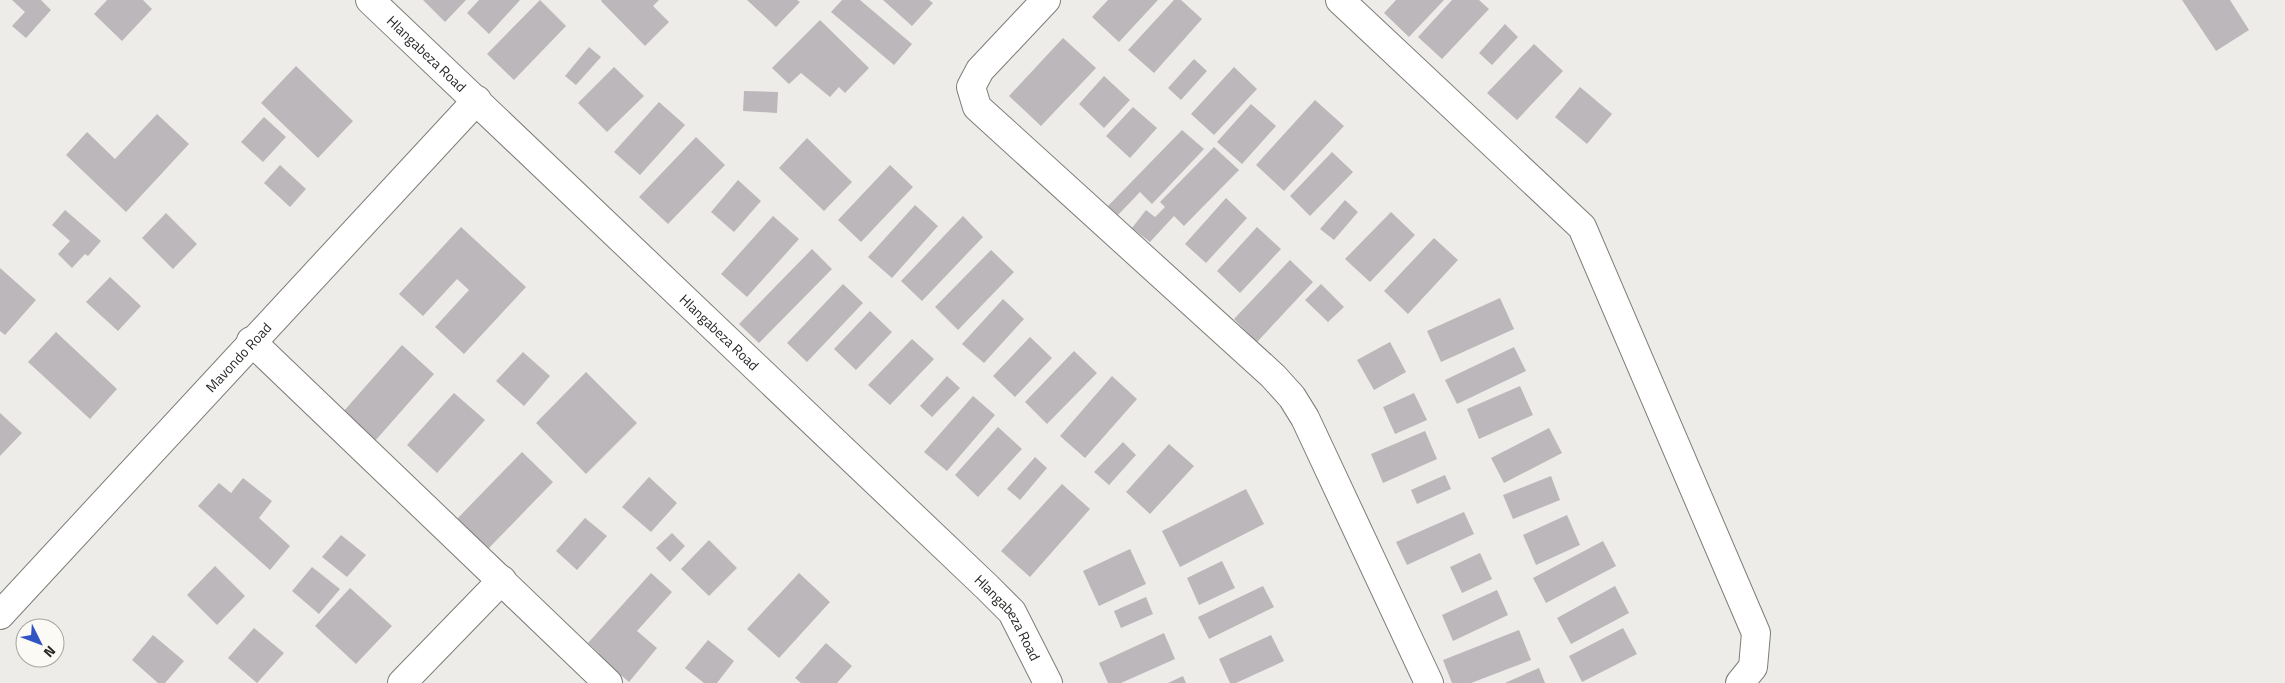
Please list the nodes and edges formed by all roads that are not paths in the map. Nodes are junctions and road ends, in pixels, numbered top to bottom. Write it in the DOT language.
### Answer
graph roads {
  1 [pos="370,0"];
  2 [pos="1046,0"];
  3 [pos="1340,0"];
  4 [pos="477,100"];
  5 [pos="251,341"];
  6 [pos="502,580"];
  7 [pos="0,615"];
  8 [pos="402,683"];
  9 [pos="608,683"];
  10 [pos="1048,683"];
  11 [pos="1429,683"];
  12 [pos="1740,683"];
  1 -- 4 [label="street, Hlangabeza Road"];
  2 -- 11 [label="street"];
  3 -- 12 [label="street"];
  4 -- 5 [label="street, Mavondo Road"];
  4 -- 10 [label="street, Hlangabeza Road"];
  5 -- 6 [label="street"];
  5 -- 7 [label="street, Mavondo Road"];
  6 -- 8 [label="street"];
  6 -- 9 [label="street"];
}
